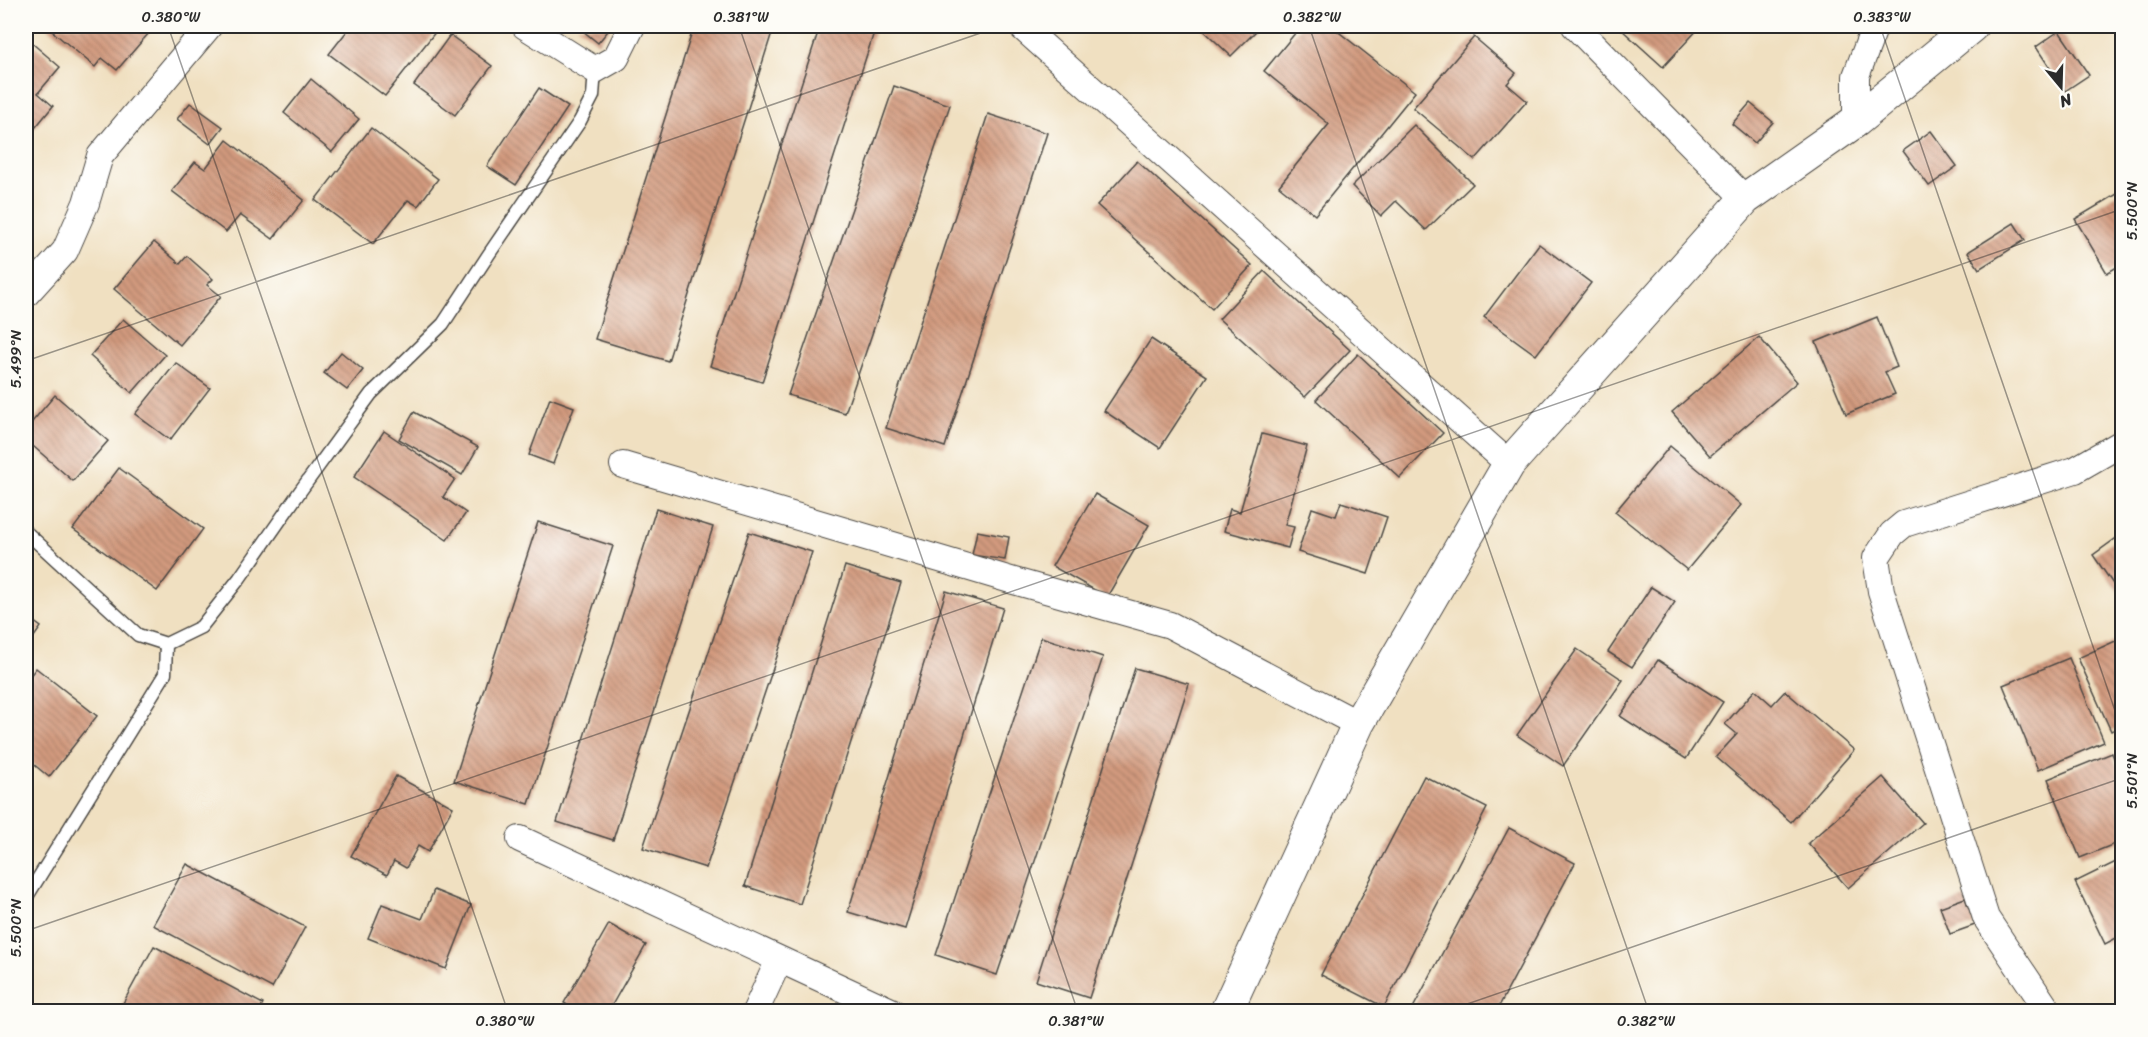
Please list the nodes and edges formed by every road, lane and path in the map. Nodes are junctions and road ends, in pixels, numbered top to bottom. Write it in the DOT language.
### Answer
graph roads {
  1 [pos="209,26"];
  2 [pos="525,26"];
  3 [pos="632,26"];
  4 [pos="1021,26"];
  5 [pos="1575,26"];
  6 [pos="1875,26"];
  7 [pos="1972,26"];
  8 [pos="595,70"];
  9 [pos="1857,121"];
  10 [pos="1745,199"];
  11 [pos="26,294"];
  12 [pos="2122,443"];
  13 [pos="1509,464"];
  14 [pos="623,465"];
  15 [pos="26,532"];
  16 [pos="166,644"];
  17 [pos="1358,724"];
  18 [pos="520,839"];
  19 [pos="26,898"];
  20 [pos="779,960"];
  21 [pos="755,1011"];
  22 [pos="893,1011"];
  23 [pos="1226,1011"];
  24 [pos="2049,1011"];
  1 -- 11 [label="street"];
  2 -- 8 [label="street"];
  3 -- 8 [label="street"];
  4 -- 13 [label="street"];
  5 -- 10 [label="street"];
  6 -- 9 [label="street"];
  7 -- 9 [label="street"];
  8 -- 16 [label="lane"];
  9 -- 10 [label="street"];
  10 -- 13 [label="street"];
  12 -- 24 [label="street"];
  13 -- 17 [label="street"];
  14 -- 17 [label="street"];
  15 -- 16 [label="lane"];
  16 -- 19 [label="lane"];
  17 -- 23 [label="street"];
  18 -- 20 [label="street"];
  20 -- 21 [label="street"];
  20 -- 22 [label="street"];
}
